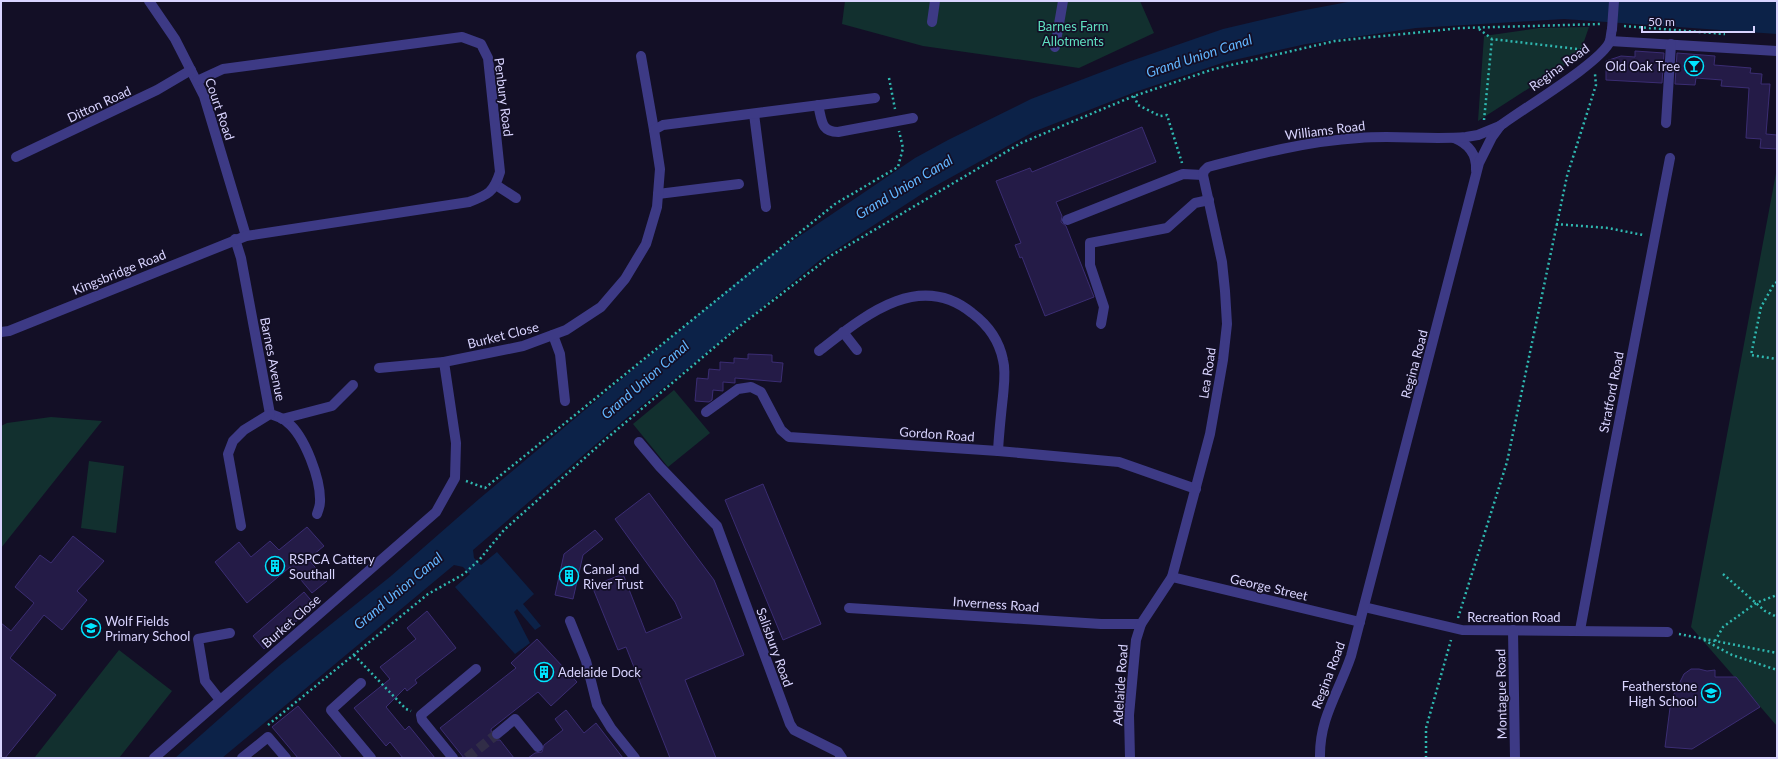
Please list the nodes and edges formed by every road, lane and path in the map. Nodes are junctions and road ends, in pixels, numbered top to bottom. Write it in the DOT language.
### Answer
graph roads {
  1 [pos="149,1"];
  2 [pos="935,1"];
  3 [pos="1063,1"];
  4 [pos="1614,1"];
  5 [pos="932,22"];
  6 [pos="1613,26"];
  7 [pos="1478,28"];
  8 [pos="1727,34"];
  9 [pos="1492,39"];
  10 [pos="1610,41"];
  11 [pos="1671,44"];
  12 [pos="1055,47"];
  13 [pos="1777,50"];
  14 [pos="1602,52"];
  15 [pos="641,56"];
  16 [pos="1587,66"];
  17 [pos="191,70"];
  18 [pos="889,78"];
  19 [pos="197,81"];
  20 [pos="1134,96"];
  21 [pos="876,98"];
  22 [pos="823,105"];
  23 [pos="754,114"];
  24 [pos="913,118"];
  25 [pos="897,121"];
  26 [pos="1666,123"];
  27 [pos="1500,126"];
  28 [pos="654,130"];
  29 [pos="1482,133"];
  30 [pos="1454,138"];
  31 [pos="16,157"];
  32 [pos="1670,158"];
  33 [pos="1183,166"];
  34 [pos="1204,173"];
  35 [pos="1476,176"];
  36 [pos="739,184"];
  37 [pos="496,185"];
  38 [pos="658,194"];
  39 [pos="516,198"];
  40 [pos="1209,200"];
  41 [pos="766,207"];
  42 [pos="1067,220"];
  43 [pos="1556,224"];
  44 [pos="246,236"];
  45 [pos="1655,237"];
  46 [pos="235,239"];
  47 [pos="1777,282"];
  48 [pos="1101,324"];
  49 [pos="1,332"];
  50 [pos="843,332"];
  51 [pos="553,335"];
  52 [pos="819,350"];
  53 [pos="857,350"];
  54 [pos="1777,359"];
  55 [pos="444,362"];
  56 [pos="379,368"];
  57 [pos="353,385"];
  58 [pos="565,401"];
  59 [pos="706,412"];
  60 [pos="270,414"];
  61 [pos="282,419"];
  62 [pos="639,442"];
  63 [pos="998,451"];
  64 [pos="455,478"];
  65 [pos="1196,489"];
  66 [pos="317,514"];
  67 [pos="241,526"];
  68 [pos="1723,574"];
  69 [pos="1172,577"];
  70 [pos="1777,595"];
  71 [pos="1756,603"];
  72 [pos="1364,607"];
  73 [pos="850,608"];
  74 [pos="1777,617"];
  75 [pos="570,621"];
  76 [pos="1360,622"];
  77 [pos="1141,624"];
  78 [pos="1454,629"];
  79 [pos="1513,630"];
  80 [pos="1580,630"];
  81 [pos="1668,632"];
  82 [pos="230,633"];
  83 [pos="1701,638"];
  84 [pos="1715,641"];
  85 [pos="1777,653"];
  86 [pos="354,655"];
  87 [pos="476,669"];
  88 [pos="1777,670"];
  89 [pos="361,683"];
  90 [pos="220,700"];
  91 [pos="421,715"];
  92 [pos="264,728"];
  93 [pos="497,734"];
  94 [pos="538,747"];
  95 [pos="840,755"];
  96 [pos="154,758"];
  97 [pos="242,758"];
  98 [pos="286,758"];
  99 [pos="371,758"];
  100 [pos="453,758"];
  101 [pos="635,758"];
  102 [pos="1130,758"];
  103 [pos="1320,758"];
  104 [pos="1426,758"];
  105 [pos="1515,758"];
  1 -- 17 [label="street, Court Road"];
  2 -- 5 [label="street"];
  3 -- 12 [label="street"];
  4 -- 6 [label="street, Regina Road, bridge"];
  6 -- 7 [label="path"];
  6 -- 8 [label="path"];
  6 -- 10 [label="street, Regina Road"];
  7 -- 9 [label="path"];
  7 -- 20 [label="path"];
  9 -- 14 [label="path"];
  9 -- 29 [label="path"];
  10 -- 11 [label="street"];
  10 -- 14 [label="street, Regina Road"];
  11 -- 13 [label="street"];
  11 -- 26 [label="street"];
  14 -- 16 [label="street, Regina Road"];
  15 -- 28 [label="street, Burket Close"];
  16 -- 27 [label="street, Regina Road"];
  16 -- 43 [label="path"];
  17 -- 19 [label="street, Court Road"];
  17 -- 31 [label="street, Ditton Road"];
  18 -- 25 [label="path"];
  19 -- 37 [label="street, Penbury Road"];
  19 -- 44 [label="street, Court Road"];
  20 -- 33 [label="path"];
  20 -- 86 [label="path"];
  21 -- 22 [label="street"];
  22 -- 23 [label="street"];
  22 -- 25 [label="street"];
  23 -- 28 [label="street"];
  23 -- 41 [label="street"];
  24 -- 25 [label="street"];
  25 -- 64 [label="path"];
  27 -- 29 [label="street, Williams Road"];
  27 -- 35 [label="street, Regina Road"];
  28 -- 38 [label="street, Burket Close"];
  29 -- 30 [label="street, Williams Road"];
  30 -- 34 [label="street, Williams Road"];
  30 -- 35 [label="street"];
  32 -- 45 [label="street, Stratford Road"];
  34 -- 40 [label="street, Lea Road"];
  34 -- 42 [label="street"];
  35 -- 72 [label="street, Regina Road"];
  36 -- 38 [label="street"];
  37 -- 39 [label="street"];
  37 -- 44 [label="street"];
  38 -- 51 [label="street, Burket Close"];
  40 -- 48 [label="street"];
  40 -- 65 [label="street, Lea Road"];
  43 -- 45 [label="path"];
  43 -- 78 [label="path"];
  44 -- 46 [label="street, Kingsbridge Road"];
  45 -- 80 [label="street, Stratford Road"];
  46 -- 49 [label="street, Kingsbridge Road"];
  46 -- 60 [label="street, Barnes Avenue"];
  47 -- 54 [label="path"];
  50 -- 52 [label="street"];
  50 -- 53 [label="street"];
  50 -- 63 [label="street"];
  51 -- 55 [label="street, Burket Close"];
  51 -- 58 [label="street"];
  55 -- 56 [label="street, Burket Close"];
  55 -- 64 [label="street, Burket Close"];
  57 -- 61 [label="street"];
  59 -- 63 [label="street, Gordon Road"];
  60 -- 61 [label="street, Barnes Avenue"];
  60 -- 67 [label="street"];
  61 -- 66 [label="street, Barnes Avenue"];
  62 -- 95 [label="street, Salisbury Road"];
  63 -- 65 [label="street, Gordon Road"];
  64 -- 90 [label="street, Burket Close"];
  65 -- 69 [label="street, Lea Road"];
  68 -- 71 [label="path"];
  69 -- 76 [label="street, George Street"];
  69 -- 77 [label="street, Adelaide Road"];
  70 -- 71 [label="path"];
  71 -- 74 [label="path"];
  71 -- 84 [label="path"];
  72 -- 76 [label="street, Regina Road"];
  72 -- 78 [label="street, Recreation Road"];
  73 -- 77 [label="street, Inverness Road"];
  75 -- 101 [label="street"];
  76 -- 103 [label="street, Regina Road"];
  77 -- 102 [label="street, Adelaide Road"];
  78 -- 79 [label="street, Recreation Road"];
  78 -- 104 [label="path"];
  79 -- 80 [label="street, Recreation Road"];
  79 -- 105 [label="street, Montague Road"];
  80 -- 81 [label="street, Recreation Road"];
  81 -- 83 [label="path"];
  82 -- 90 [label="street"];
  83 -- 84 [label="path"];
  83 -- 88 [label="path"];
  84 -- 85 [label="path"];
  86 -- 91 [label="path"];
  86 -- 92 [label="path"];
  87 -- 91 [label="street"];
  89 -- 99 [label="street"];
  90 -- 96 [label="street, Burket Close"];
  91 -- 100 [label="street"];
  93 -- 94 [label="street"];
  97 -- 98 [label="street"];
}
